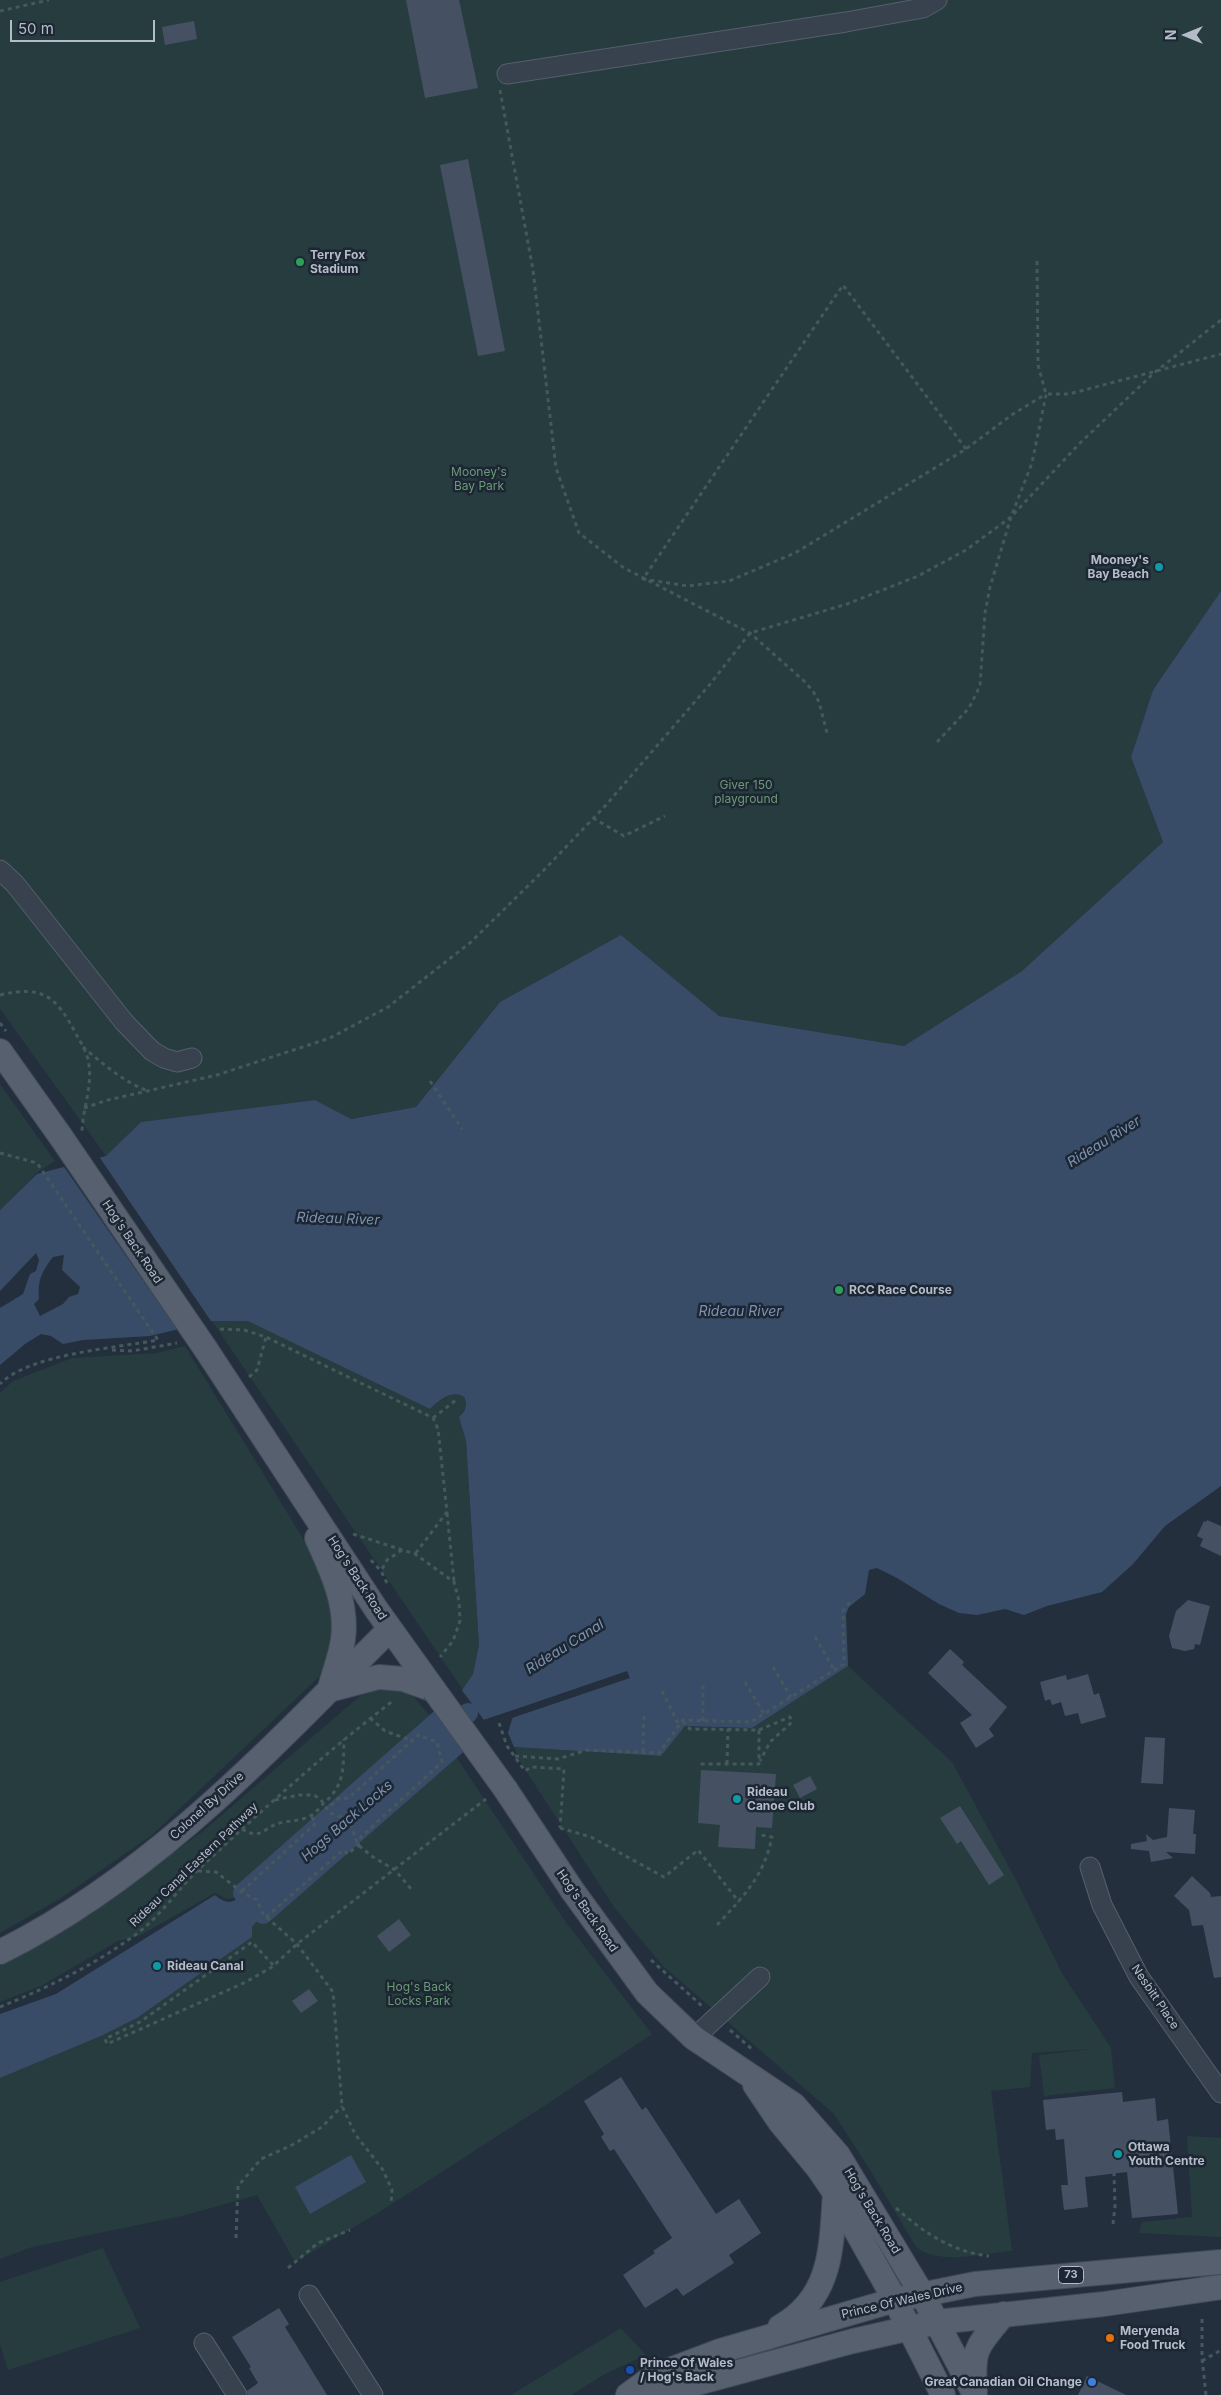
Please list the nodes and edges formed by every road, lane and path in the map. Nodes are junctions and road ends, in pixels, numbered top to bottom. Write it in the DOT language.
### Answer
graph roads {
  1 [pos="49,0"];
  2 [pos="937,0"];
  3 [pos="0,11"];
  4 [pos="508,74"];
  5 [pos="1037,261"];
  6 [pos="1221,320"];
  7 [pos="1221,354"];
  8 [pos="1154,373"];
  9 [pos="1046,394"];
  10 [pos="966,450"];
  11 [pos="1011,517"];
  12 [pos="643,579"];
  13 [pos="750,633"];
  14 [pos="827,733"];
  15 [pos="937,742"];
  16 [pos="665,816"];
  17 [pos="593,818"];
  18 [pos="0,870"];
  19 [pos="0,995"];
  20 [pos="83,1047"];
  21 [pos="0,1051"];
  22 [pos="192,1058"];
  23 [pos="430,1081"];
  24 [pos="149,1091"];
  25 [pos="84,1108"];
  26 [pos="462,1129"];
  27 [pos="71,1138"];
  28 [pos="0,1153"];
  29 [pos="220,1330"];
  30 [pos="266,1337"];
  31 [pos="178,1343"];
  32 [pos="106,1350"];
  33 [pos="247,1379"];
  34 [pos="0,1384"];
  35 [pos="456,1400"];
  36 [pos="433,1418"];
  37 [pos="288,1474"];
  38 [pos="447,1512"];
  39 [pos="352,1534"];
  40 [pos="403,1550"];
  41 [pos="415,1554"];
  42 [pos="454,1582"];
  43 [pos="389,1588"];
  44 [pos="854,1600"];
  45 [pos="390,1629"];
  46 [pos="815,1637"];
  47 [pos="440,1657"];
  48 [pos="773,1667"];
  49 [pos="834,1670"];
  50 [pos="745,1682"];
  51 [pos="704,1686"];
  52 [pos="329,1690"];
  53 [pos="434,1690"];
  54 [pos="662,1691"];
  55 [pos="399,1696"];
  56 [pos="791,1697"];
  57 [pos="644,1713"];
  58 [pos="764,1714"];
  59 [pos="370,1718"];
  60 [pos="682,1720"];
  61 [pos="704,1721"];
  62 [pos="749,1722"];
  63 [pos="499,1723"];
  64 [pos="679,1726"];
  65 [pos="728,1729"];
  66 [pos="749,1730"];
  67 [pos="759,1730"];
  68 [pos="344,1739"];
  69 [pos="413,1741"];
  70 [pos="642,1752"];
  71 [pos="514,1756"];
  72 [pos="697,1764"];
  73 [pos="727,1764"];
  74 [pos="759,1764"];
  75 [pos="496,1794"];
  76 [pos="273,1801"];
  77 [pos="324,1803"];
  78 [pos="328,1808"];
  79 [pos="311,1816"];
  80 [pos="242,1829"];
  81 [pos="762,1835"];
  82 [pos="357,1844"];
  83 [pos="1090,1867"];
  84 [pos="395,1870"];
  85 [pos="197,1871"];
  86 [pos="412,1890"];
  87 [pos="242,1891"];
  88 [pos="739,1902"];
  89 [pos="266,1917"];
  90 [pos="717,1925"];
  91 [pos="297,1944"];
  92 [pos="0,1952"];
  93 [pos="649,1957"];
  94 [pos="274,1965"];
  95 [pos="760,1978"];
  96 [pos="0,2007"];
  97 [pos="716,2018"];
  98 [pos="694,2038"];
  99 [pos="748,2075"];
  100 [pos="1221,2093"];
  101 [pos="342,2106"];
  102 [pos="1114,2173"];
  103 [pos="835,2193"];
  104 [pos="391,2204"];
  105 [pos="894,2206"];
  106 [pos="1114,2224"];
  107 [pos="350,2230"];
  108 [pos="236,2238"];
  109 [pos="989,2256"];
  110 [pos="1221,2262"];
  111 [pos="288,2268"];
  112 [pos="1221,2287"];
  113 [pos="922,2294"];
  114 [pos="309,2295"];
  115 [pos="895,2300"];
  116 [pos="1004,2314"];
  117 [pos="1202,2319"];
  118 [pos="938,2322"];
  119 [pos="909,2328"];
  120 [pos="763,2337"];
  121 [pos="204,2343"];
  122 [pos="1221,2350"];
  123 [pos="1202,2361"];
  124 [pos="237,2395"];
  125 [pos="372,2395"];
  126 [pos="628,2395"];
  127 [pos="653,2395"];
  128 [pos="943,2395"];
  129 [pos="975,2395"];
  130 [pos="1206,2395"];
  1 -- 3 [label="path"];
  2 -- 4 [label="street"];
  4 -- 12 [label="path"];
  5 -- 9 [label="path"];
  6 -- 8 [label="path"];
  7 -- 8 [label="path"];
  8 -- 9 [label="path"];
  8 -- 11 [label="path"];
  9 -- 10 [label="path"];
  9 -- 11 [label="path"];
  10 -- 12 [label="path"];
  10 -- 12 [label="path"];
  11 -- 13 [label="path"];
  11 -- 15 [label="path"];
  12 -- 13 [label="path"];
  13 -- 14 [label="path"];
  13 -- 17 [label="path"];
  16 -- 17 [label="path"];
  17 -- 24 [label="path"];
  18 -- 22 [label="street"];
  19 -- 20 [label="path"];
  20 -- 24 [label="path"];
  20 -- 25 [label="path"];
  21 -- 27 [label="main road, Hog's Back Road"];
  23 -- 26 [label="path"];
  24 -- 25 [label="path"];
  25 -- 27 [label="path"];
  27 -- 37 [label="main road, Hog's Back Road, bridge"];
  28 -- 32 [label="path"];
  29 -- 30 [label="path"];
  30 -- 33 [label="path"];
  30 -- 36 [label="path"];
  31 -- 32 [label="path"];
  32 -- 34 [label="path"];
  35 -- 36 [label="path"];
  36 -- 38 [label="path"];
  37 -- 45 [label="main road, Hog's Back Road"];
  37 -- 52 [label="main road"];
  38 -- 41 [label="path"];
  38 -- 42 [label="path"];
  39 -- 40 [label="path"];
  40 -- 41 [label="path"];
  40 -- 43 [label="path"];
  41 -- 42 [label="path"];
  42 -- 47 [label="path"];
  44 -- 49 [label="path"];
  45 -- 52 [label="main road, Colonel By Drive"];
  45 -- 53 [label="main road, Hog's Back Road"];
  46 -- 49 [label="path"];
  48 -- 56 [label="path"];
  49 -- 56 [label="path"];
  50 -- 58 [label="path"];
  51 -- 61 [label="path"];
  52 -- 53 [label="main road"];
  52 -- 92 [label="main road, Colonel By Drive"];
  53 -- 75 [label="main road, Hog's Back Road, bridge"];
  54 -- 64 [label="path"];
  55 -- 59 [label="path, Rideau Canal Eastern Pathway"];
  56 -- 58 [label="path"];
  57 -- 70 [label="path"];
  58 -- 62 [label="path"];
  59 -- 68 [label="path, Rideau Canal Eastern Pathway"];
  59 -- 69 [label="path"];
  60 -- 61 [label="path"];
  60 -- 64 [label="path"];
  60 -- 65 [label="path"];
  61 -- 62 [label="path"];
  62 -- 66 [label="path"];
  63 -- 71 [label="path"];
  64 -- 70 [label="path"];
  65 -- 66 [label="path"];
  65 -- 73 [label="path"];
  66 -- 67 [label="path"];
  67 -- 74 [label="path"];
  67 -- 74 [label="path"];
  68 -- 76 [label="path, Rideau Canal Eastern Pathway"];
  68 -- 77 [label="path"];
  69 -- 78 [label="path"];
  69 -- 82 [label="path"];
  70 -- 71 [label="path"];
  71 -- 88 [label="path"];
  72 -- 73 [label="path"];
  73 -- 74 [label="path"];
  75 -- 84 [label="path"];
  75 -- 98 [label="main road, Hog's Back Road"];
  76 -- 77 [label="path"];
  76 -- 80 [label="path, Rideau Canal Eastern Pathway"];
  77 -- 78 [label="path"];
  77 -- 79 [label="path"];
  78 -- 82 [label="path"];
  79 -- 80 [label="path"];
  79 -- 87 [label="path"];
  80 -- 85 [label="path, Rideau Canal Eastern Pathway"];
  81 -- 88 [label="path"];
  82 -- 84 [label="path"];
  82 -- 89 [label="path"];
  83 -- 100 [label="street, Nesbitt Place"];
  84 -- 86 [label="path"];
  84 -- 91 [label="path"];
  85 -- 87 [label="path"];
  85 -- 96 [label="path, Rideau Canal Eastern Pathway"];
  87 -- 89 [label="path"];
  88 -- 90 [label="path"];
  89 -- 91 [label="path"];
  91 -- 94 [label="path"];
  91 -- 101 [label="path"];
  93 -- 97 [label="path"];
  94 -- 94 [label="path"];
  95 -- 97 [label="street"];
  97 -- 98 [label="street"];
  98 -- 99 [label="main road, Hog's Back Road"];
  99 -- 103 [label="main road, Hog's Back Road"];
  99 -- 113 [label="main road, Hog's Back Road"];
  101 -- 104 [label="path"];
  101 -- 108 [label="path"];
  102 -- 106 [label="path"];
  103 -- 115 [label="main road, Hog's Back Road"];
  103 -- 120 [label="main road"];
  105 -- 109 [label="path"];
  107 -- 111 [label="path"];
  110 -- 113 [label="main road, Prince Of Wales Drive / 73"];
  112 -- 116 [label="main road"];
  113 -- 115 [label="main road, Prince Of Wales Drive / 73"];
  113 -- 118 [label="main road, Hog's Back Road"];
  114 -- 125 [label="street"];
  115 -- 119 [label="main road, Hog's Back Road"];
  115 -- 120 [label="main road, Prince Of Wales Drive / 73"];
  116 -- 118 [label="main road"];
  116 -- 129 [label="main road"];
  117 -- 123 [label="path"];
  118 -- 119 [label="main road"];
  118 -- 129 [label="main road, Hog's Back Road"];
  119 -- 127 [label="main road"];
  119 -- 128 [label="main road, Hog's Back Road"];
  120 -- 126 [label="main road, Prince Of Wales Drive / 73"];
  121 -- 124 [label="street"];
  122 -- 123 [label="path"];
  123 -- 130 [label="path"];
}
